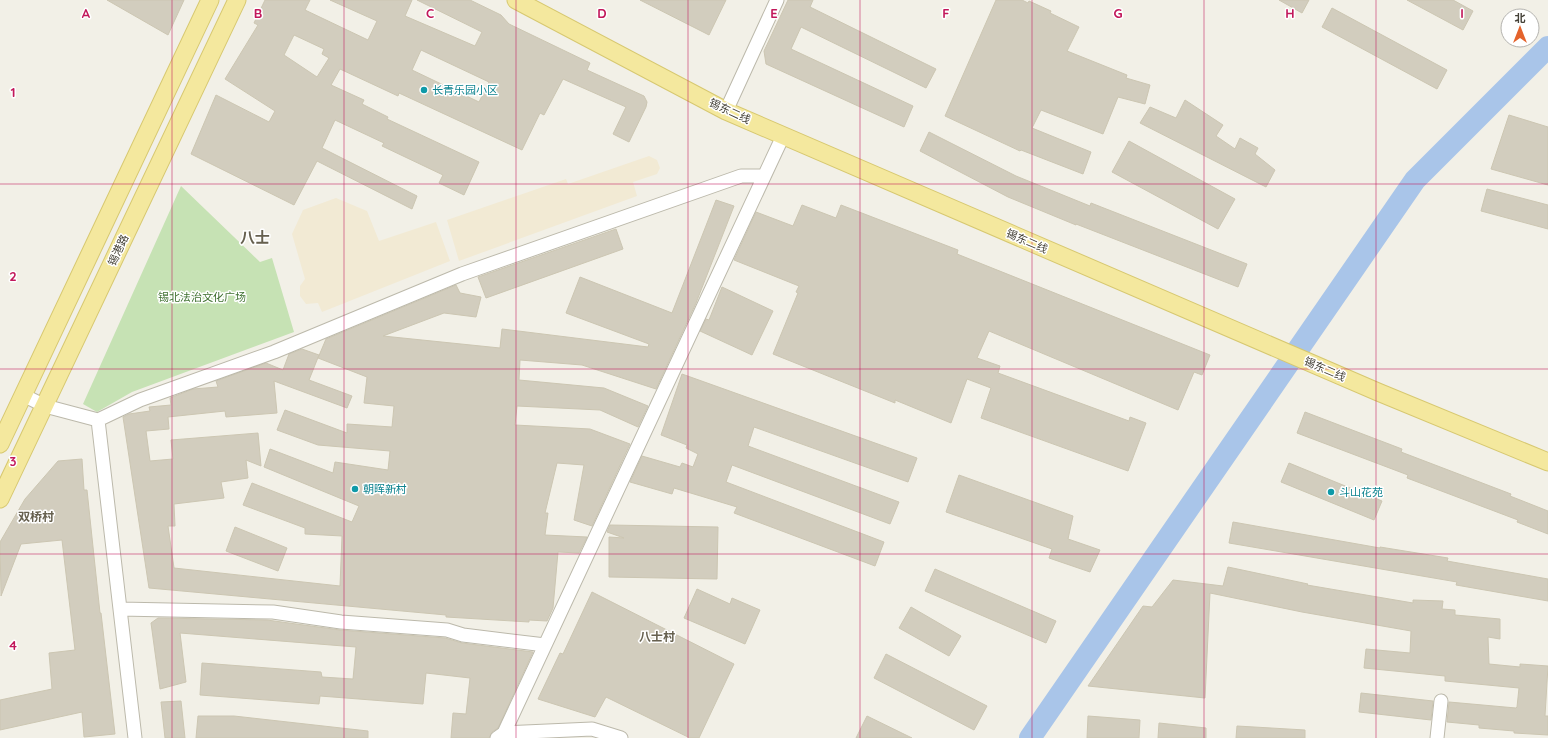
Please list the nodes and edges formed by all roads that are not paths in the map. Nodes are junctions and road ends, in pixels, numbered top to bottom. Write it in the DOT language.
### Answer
graph roads {
  1 [pos="210,0"];
  2 [pos="236,0"];
  3 [pos="516,0"];
  4 [pos="777,0"];
  5 [pos="726,111"];
  6 [pos="783,136"];
  7 [pos="764,176"];
  8 [pos="23,395"];
  9 [pos="44,406"];
  10 [pos="98,420"];
  11 [pos="0,444"];
  12 [pos="1548,462"];
  13 [pos="0,499"];
  14 [pos="120,608"];
  15 [pos="545,645"];
  16 [pos="1441,701"];
  17 [pos="500,736"];
  18 [pos="135,738"];
  19 [pos="621,738"];
  20 [pos="1437,738"];
  1 -- 8 [label="main road"];
  2 -- 9 [label="main road, 锡港路"];
  3 -- 5 [label="main road, 锡东二线"];
  4 -- 5 [label="street"];
  5 -- 6 [label="main road, 锡东二线"];
  6 -- 7 [label="street"];
  6 -- 12 [label="main road, 锡东二线"];
  7 -- 10 [label="street"];
  7 -- 15 [label="street"];
  8 -- 9 [label="street"];
  8 -- 11 [label="main road"];
  9 -- 10 [label="street"];
  9 -- 13 [label="main road, 锡港路"];
  10 -- 14 [label="street"];
  14 -- 15 [label="street"];
  14 -- 18 [label="street"];
  15 -- 17 [label="street"];
  16 -- 20 [label="street"];
  17 -- 19 [label="street"];
}
